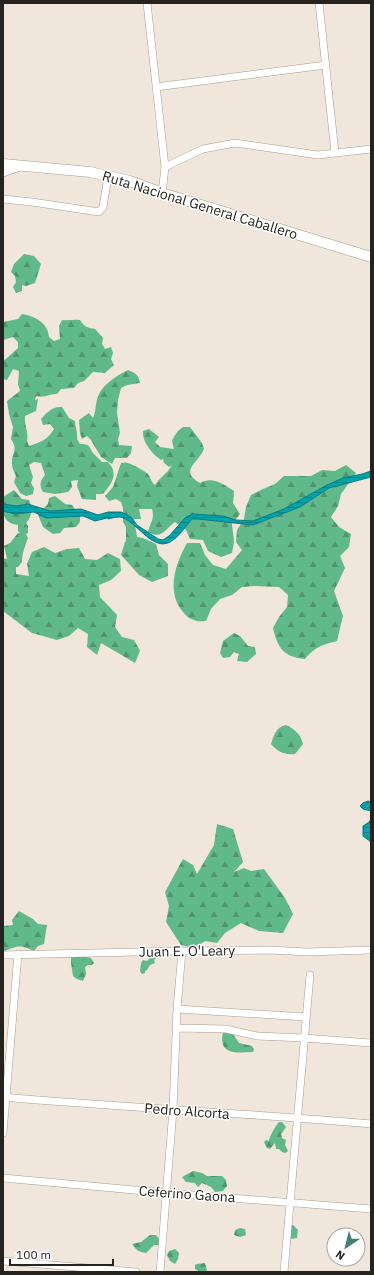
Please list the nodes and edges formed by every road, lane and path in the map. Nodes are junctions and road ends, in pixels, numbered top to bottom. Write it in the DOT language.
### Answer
graph roads {
  1 [pos="147,3"];
  2 [pos="319,3"];
  3 [pos="326,65"];
  4 [pos="156,86"];
  5 [pos="371,149"];
  6 [pos="335,153"];
  7 [pos="3,164"];
  8 [pos="24,165"];
  9 [pos="165,167"];
  10 [pos="3,172"];
  11 [pos="108,176"];
  12 [pos="162,193"];
  13 [pos="3,199"];
  14 [pos="371,257"];
  15 [pos="371,950"];
  16 [pos="182,951"];
  17 [pos="3,954"];
  18 [pos="18,954"];
  19 [pos="310,975"];
  20 [pos="177,1009"];
  21 [pos="306,1017"];
  22 [pos="176,1028"];
  23 [pos="304,1038"];
  24 [pos="371,1043"];
  25 [pos="5,1097"];
  26 [pos="173,1110"];
  27 [pos="297,1117"];
  28 [pos="371,1124"];
  29 [pos="3,1133"];
  30 [pos="3,1178"];
  31 [pos="167,1193"];
  32 [pos="290,1202"];
  33 [pos="371,1209"];
  34 [pos="3,1261"];
  35 [pos="136,1272"];
  36 [pos="160,1272"];
  37 [pos="284,1272"];
  1 -- 4 [label="street"];
  2 -- 3 [label="street"];
  3 -- 4 [label="street"];
  3 -- 6 [label="street"];
  4 -- 9 [label="street"];
  5 -- 6 [label="street"];
  6 -- 9 [label="street"];
  7 -- 8 [label="highway, Ruta Nacional General Caballero"];
  8 -- 10 [label="street"];
  8 -- 11 [label="highway, Ruta Nacional General Caballero"];
  9 -- 12 [label="street"];
  11 -- 12 [label="highway, Ruta Nacional General Caballero"];
  11 -- 13 [label="street"];
  12 -- 14 [label="highway, Ruta Nacional General Caballero"];
  15 -- 16 [label="street, Juan E. O'Leary"];
  16 -- 18 [label="street, Juan E. O'Leary"];
  16 -- 20 [label="street"];
  17 -- 18 [label="street, Juan E. O'Leary"];
  18 -- 25 [label="street"];
  19 -- 21 [label="street"];
  20 -- 21 [label="street"];
  20 -- 22 [label="street"];
  21 -- 23 [label="street"];
  22 -- 23 [label="street"];
  22 -- 26 [label="street"];
  23 -- 24 [label="street"];
  23 -- 27 [label="street"];
  25 -- 26 [label="street, Pedro Alcorta"];
  25 -- 29 [label="street"];
  26 -- 27 [label="street, Pedro Alcorta"];
  26 -- 31 [label="street"];
  27 -- 28 [label="street, Pedro Alcorta"];
  27 -- 32 [label="street"];
  30 -- 31 [label="street, Ceferino Gaona"];
  31 -- 32 [label="street, Ceferino Gaona"];
  31 -- 36 [label="street"];
  32 -- 33 [label="street, Ceferino Gaona"];
  32 -- 37 [label="street"];
  34 -- 35 [label="street"];
}
